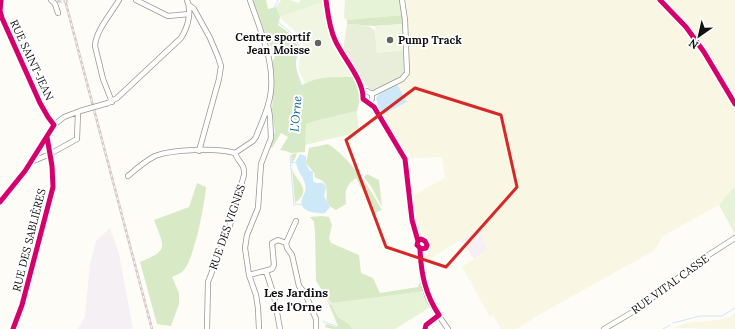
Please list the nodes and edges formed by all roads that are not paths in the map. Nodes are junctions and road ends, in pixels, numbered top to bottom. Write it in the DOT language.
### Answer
graph roads {
  1 [pos="1,0"];
  2 [pos="51,0"];
  3 [pos="119,0"];
  4 [pos="136,0"];
  5 [pos="250,0"];
  6 [pos="326,0"];
  7 [pos="402,0"];
  8 [pos="660,0"];
  9 [pos="188,3"];
  10 [pos="58,13"];
  11 [pos="189,14"];
  12 [pos="365,93"];
  13 [pos="372,96"];
  14 [pos="367,102"];
  15 [pos="110,103"];
  16 [pos="735,104"];
  17 [pos="268,105"];
  18 [pos="374,107"];
  19 [pos="79,111"];
  20 [pos="54,125"];
  21 [pos="47,137"];
  22 [pos="199,151"];
  23 [pos="235,153"];
  24 [pos="50,154"];
  25 [pos="31,162"];
  26 [pos="128,176"];
  27 [pos="0,202"];
  28 [pos="296,221"];
  29 [pos="735,238"];
  30 [pos="420,240"];
  31 [pos="286,243"];
  32 [pos="422,249"];
  33 [pos="266,271"];
  34 [pos="249,275"];
  35 [pos="13,329"];
  36 [pos="207,329"];
  37 [pos="259,329"];
  38 [pos="280,329"];
  39 [pos="316,329"];
  40 [pos="448,329"];
  41 [pos="604,329"];
  1 -- 20 [label="street, RUE SAINT-JEAN"];
  2 -- 10 [label="street"];
  3 -- 15 [label="street"];
  4 -- 11 [label="street"];
  5 -- 17 [label="street"];
  6 -- 12 [label="street"];
  7 -- 13 [label="street"];
  8 -- 16 [label="street"];
  9 -- 11 [label="street"];
  9 -- 22 [label="street"];
  11 -- 15 [label="street"];
  12 -- 13 [label="street"];
  12 -- 14 [label="street"];
  13 -- 14 [label="street"];
  13 -- 18 [label="street"];
  14 -- 18 [label="street"];
  15 -- 19 [label="street, bridge"];
  17 -- 23 [label="street"];
  17 -- 34 [label="street"];
  18 -- 30 [label="street"];
  19 -- 20 [label="street"];
  19 -- 24 [label="street"];
  20 -- 21 [label="street"];
  21 -- 24 [label="street, RUE DES SABLIÈRES"];
  21 -- 25 [label="street"];
  22 -- 23 [label="street"];
  22 -- 26 [label="street"];
  23 -- 36 [label="street, RUE DES VIGNES"];
  24 -- 25 [label="street"];
  24 -- 35 [label="street, RUE DES SABLIÈRES"];
  25 -- 27 [label="street"];
  28 -- 31 [label="street"];
  29 -- 41 [label="street, RUE VITAL CASSE"];
  30 -- 32 [label="street"];
  30 -- 32 [label="street"];
  31 -- 33 [label="street"];
  31 -- 39 [label="street"];
  32 -- 40 [label="street"];
  33 -- 34 [label="street"];
  33 -- 38 [label="street"];
  34 -- 37 [label="street"];
}
